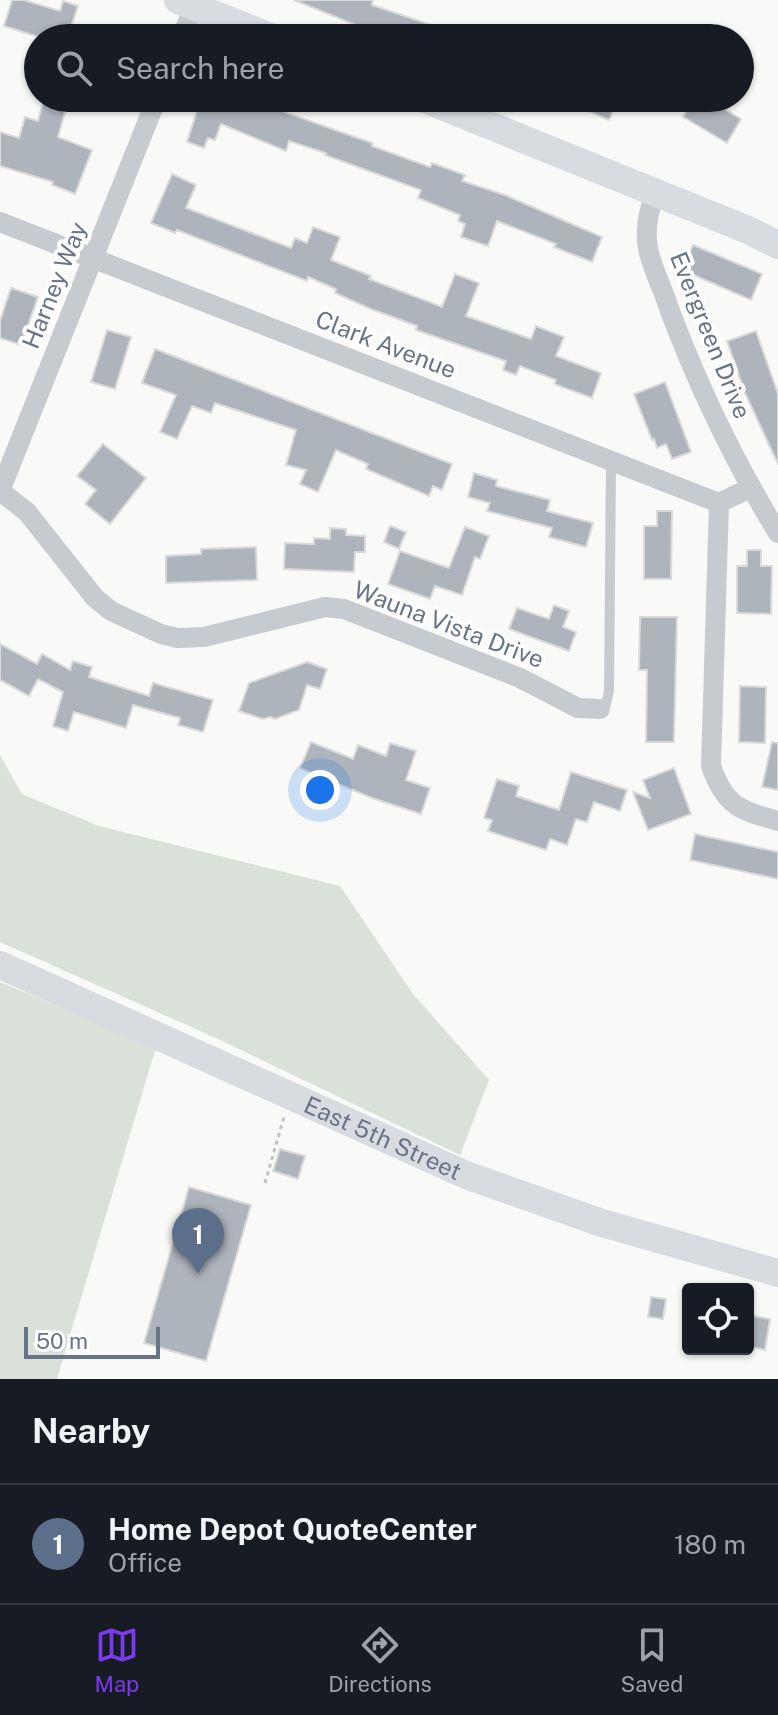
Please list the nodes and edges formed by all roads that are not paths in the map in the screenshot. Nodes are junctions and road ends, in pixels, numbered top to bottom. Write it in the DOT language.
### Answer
graph roads {
  1 [pos="190,2"];
  2 [pos="184,24"];
  3 [pos="241,24"];
  4 [pos="151,112"];
  5 [pos="457,112"];
  6 [pos="656,192"];
  7 [pos="0,222"];
  8 [pos="778,245"];
  9 [pos="93,257"];
  10 [pos="611,460"];
  11 [pos="750,488"];
  12 [pos="0,491"];
  13 [pos="719,503"];
  14 [pos="778,533"];
  15 [pos="600,709"];
  16 [pos="778,821"];
  17 [pos="0,965"];
  18 [pos="778,1273"];
  1 -- 2 [label="street"];
  1 -- 3 [label="street"];
  4 -- 9 [label="street, Harney Way"];
  5 -- 6 [label="street"];
  6 -- 8 [label="street"];
  6 -- 11 [label="street, Evergreen Drive"];
  7 -- 9 [label="street, Clark Avenue"];
  9 -- 10 [label="street, Clark Avenue"];
  9 -- 12 [label="street, Harney Way"];
  10 -- 13 [label="street, Clark Avenue"];
  10 -- 15 [label="lane"];
  11 -- 13 [label="street"];
  11 -- 14 [label="street, Evergreen Drive"];
  12 -- 15 [label="street, Wauna Vista Drive"];
  13 -- 16 [label="street"];
  17 -- 18 [label="street, East 5th Street"];
}
